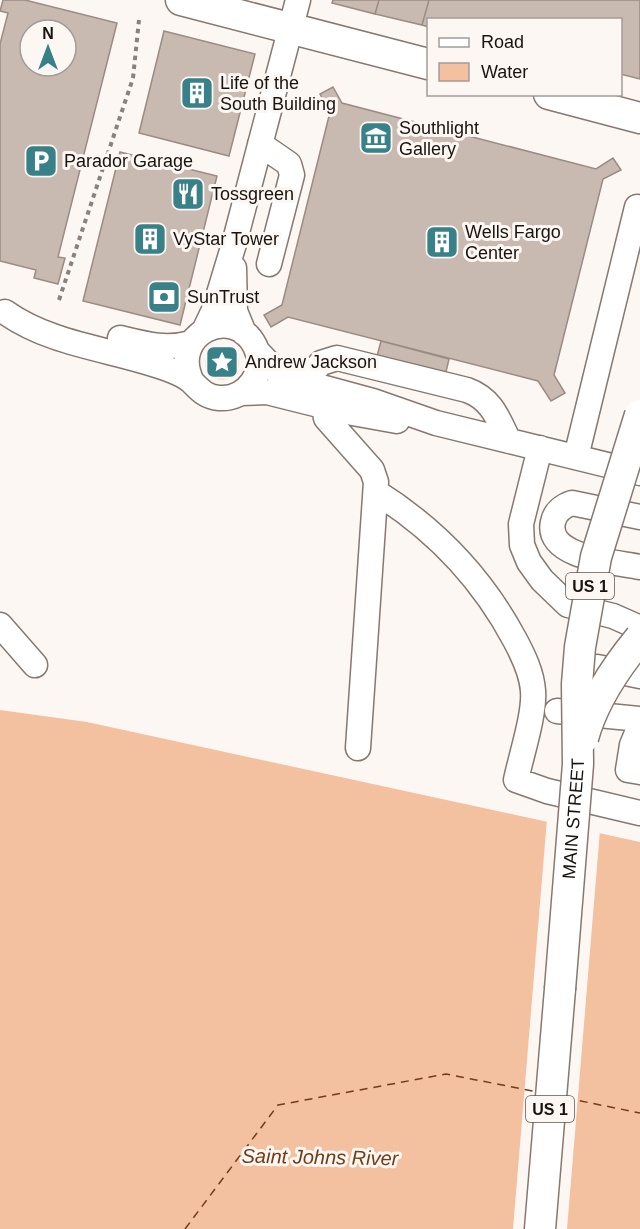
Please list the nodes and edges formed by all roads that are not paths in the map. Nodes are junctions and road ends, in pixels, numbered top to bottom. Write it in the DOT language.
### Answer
graph roads {
  1 [pos="182,0"];
  2 [pos="295,14"];
  3 [pos="427,63"];
  4 [pos="557,96"];
  5 [pos="640,118"];
  6 [pos="260,144"];
  7 [pos="637,207"];
  8 [pos="234,244"];
  9 [pos="269,264"];
  10 [pos="3,311"];
  11 [pos="244,333"];
  12 [pos="198,337"];
  13 [pos="258,352"];
  14 [pos="192,382"];
  15 [pos="304,382"];
  16 [pos="241,393"];
  17 [pos="324,407"];
  18 [pos="640,414"];
  19 [pos="436,423"];
  20 [pos="509,441"];
  21 [pos="540,448"];
  22 [pos="576,457"];
  23 [pos="640,473"];
  24 [pos="376,492"];
  25 [pos="640,517"];
  26 [pos="640,567"];
  27 [pos="546,585"];
  28 [pos="640,610"];
  29 [pos="0,625"];
  30 [pos="640,628"];
  31 [pos="640,638"];
  32 [pos="640,655"];
  33 [pos="35,665"];
  34 [pos="603,673"];
  35 [pos="640,676"];
  36 [pos="557,711"];
  37 [pos="640,719"];
  38 [pos="640,726"];
  39 [pos="358,748"];
  40 [pos="578,764"];
  41 [pos="640,772"];
  42 [pos="640,813"];
  43 [pos="540,1229"];
  1 -- 2 [label="main road"];
  2 -- 3 [label="main road"];
  2 -- 6 [label="street"];
  4 -- 5 [label="main road"];
  6 -- 8 [label="street"];
  6 -- 9 [label="street"];
  7 -- 22 [label="street"];
  8 -- 11 [label="street"];
  8 -- 12 [label="street"];
  10 -- 12 [label="street"];
  10 -- 14 [label="street"];
  11 -- 12 [label="street"];
  11 -- 13 [label="street"];
  12 -- 14 [label="street"];
  13 -- 15 [label="street"];
  13 -- 16 [label="street"];
  14 -- 16 [label="street"];
  15 -- 19 [label="street"];
  15 -- 20 [label="street"];
  16 -- 17 [label="street"];
  17 -- 19 [label="street"];
  17 -- 24 [label="street"];
  18 -- 40 [label="main road, MAIN STREET / US 1, bridge"];
  19 -- 20 [label="street"];
  20 -- 21 [label="street"];
  21 -- 22 [label="street"];
  21 -- 27 [label="street"];
  22 -- 23 [label="street"];
  24 -- 39 [label="street"];
  24 -- 42 [label="street"];
  25 -- 26 [label="street"];
  27 -- 28 [label="street"];
  27 -- 30 [label="street"];
  29 -- 33 [label="street"];
  31 -- 34 [label="main road, US 1, bridge"];
  32 -- 34 [label="main road"];
  34 -- 35 [label="street"];
  34 -- 40 [label="main road, US 1, bridge"];
  36 -- 37 [label="street"];
  38 -- 41 [label="street"];
  40 -- 43 [label="main road, MAIN STREET / US 1, bridge"];
}
